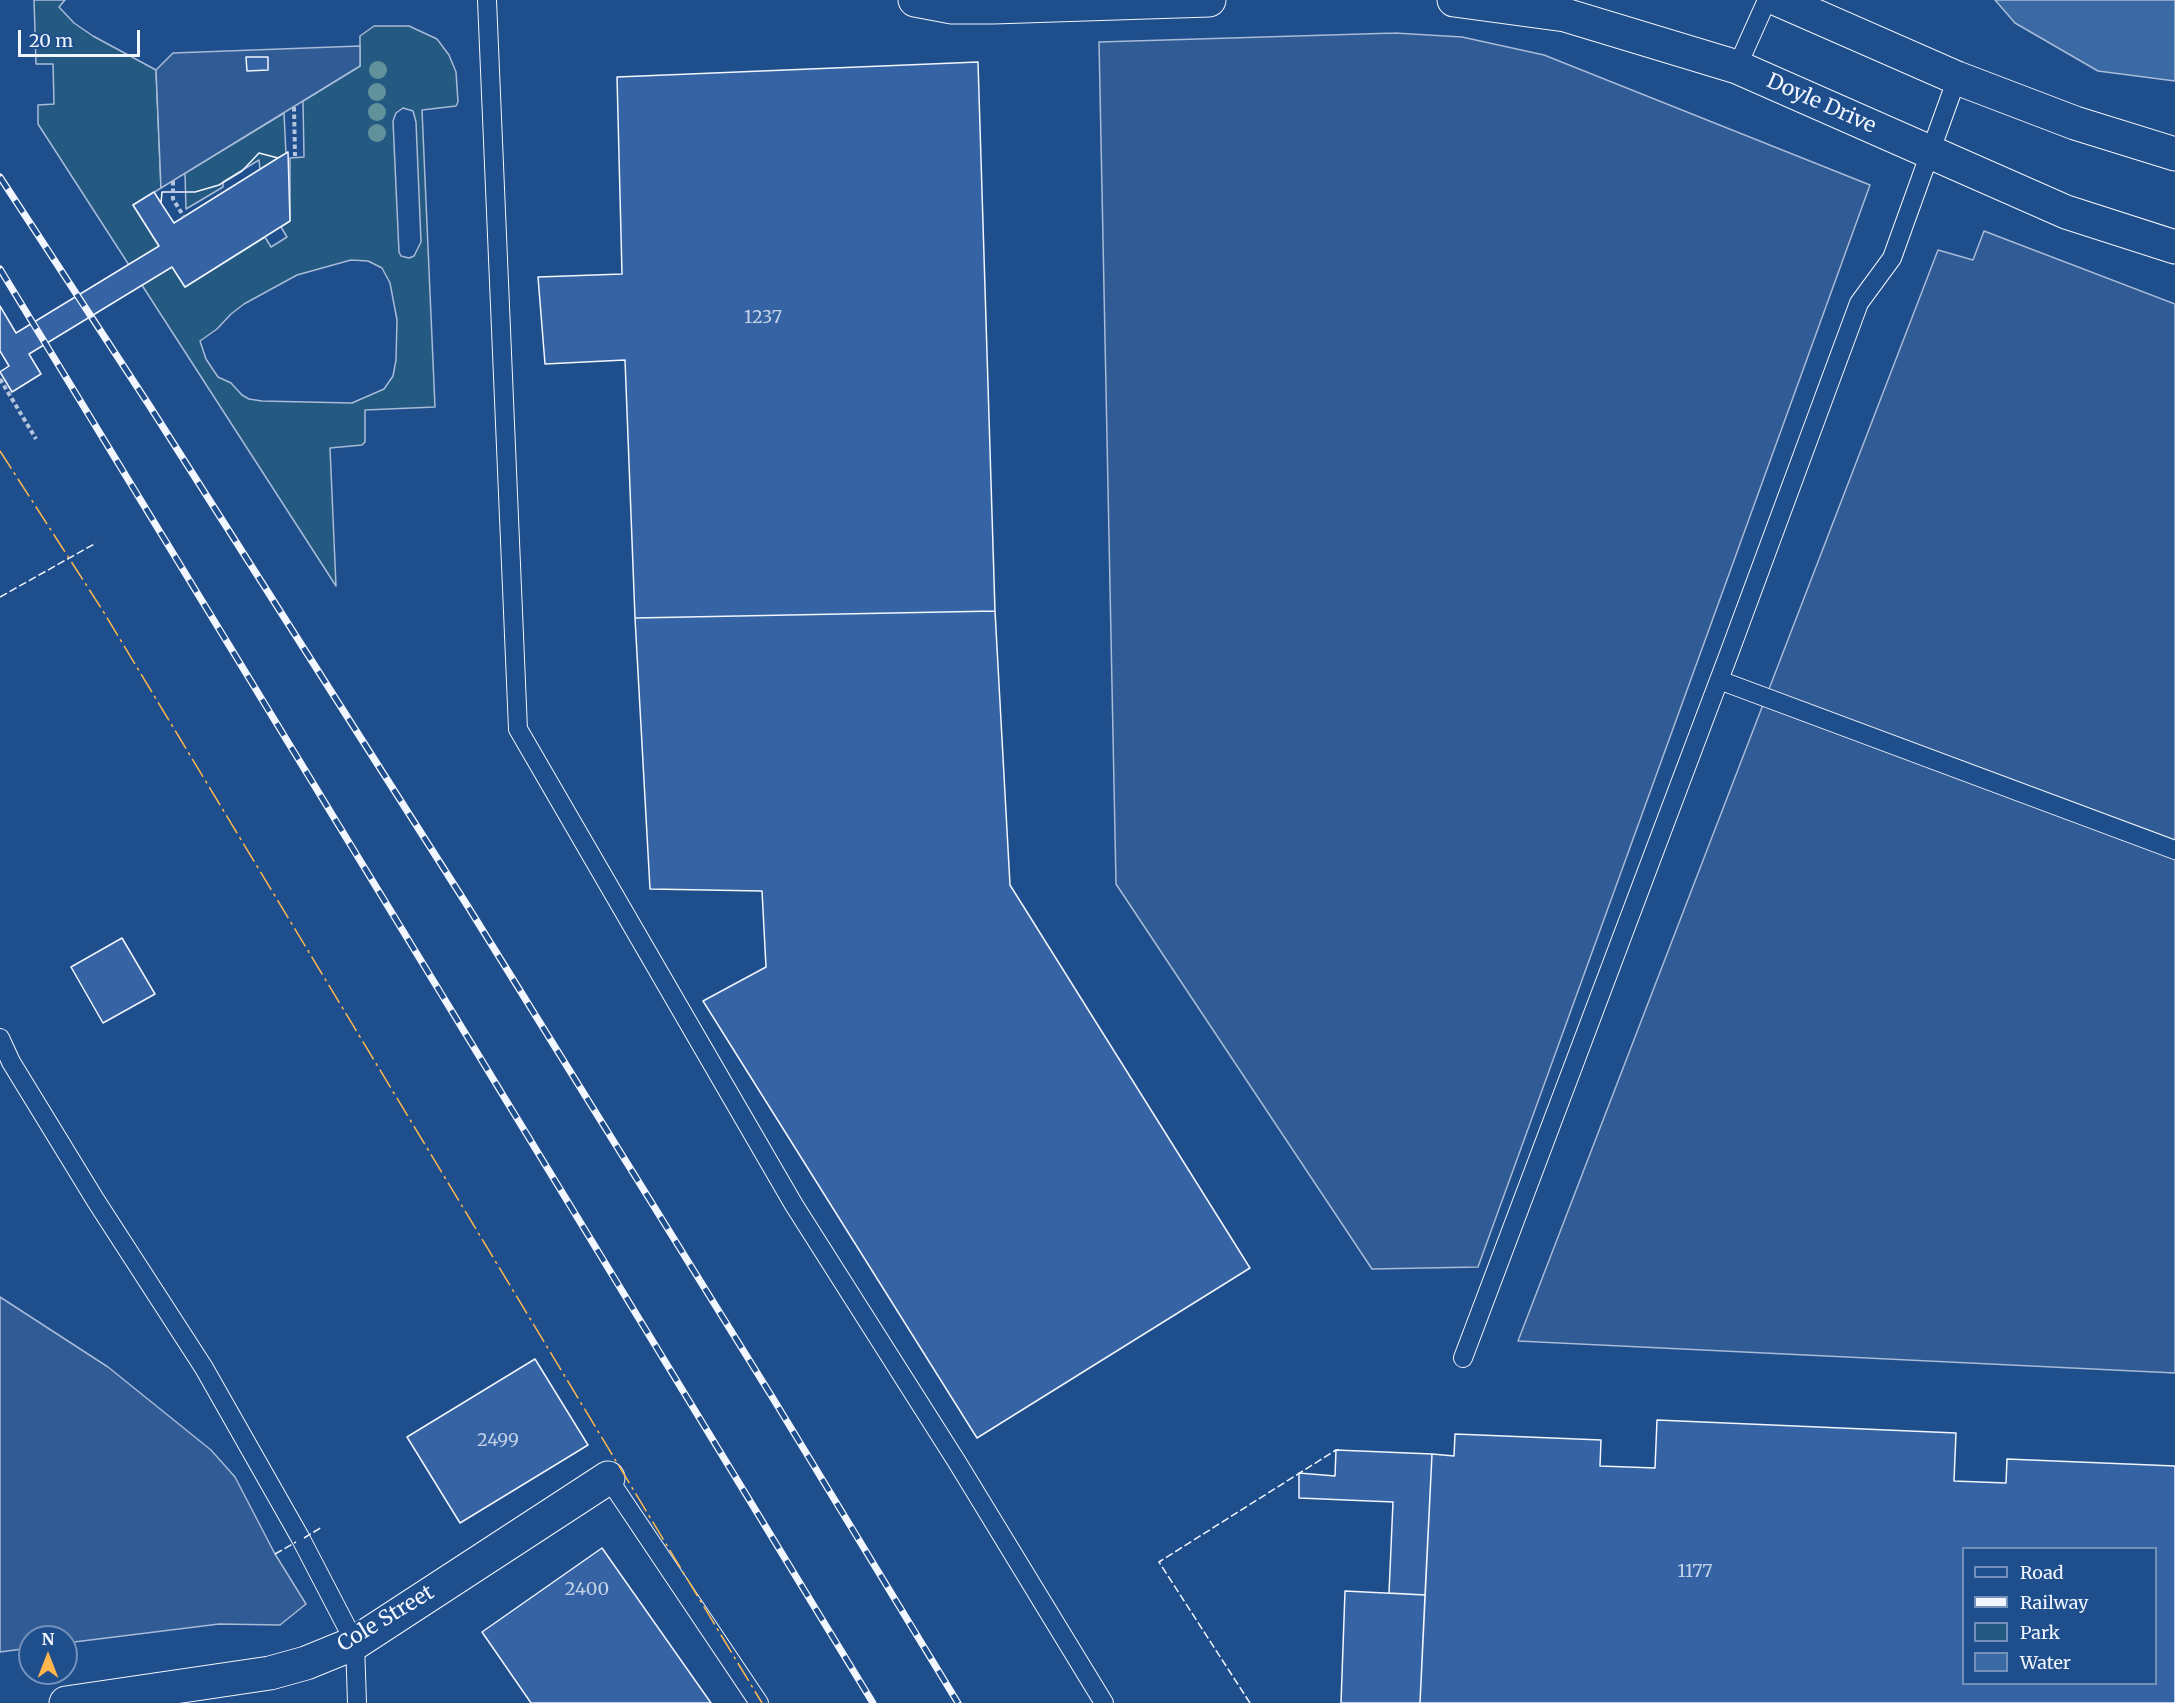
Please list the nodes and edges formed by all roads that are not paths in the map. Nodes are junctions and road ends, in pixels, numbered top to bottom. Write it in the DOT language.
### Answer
graph roads {
  1 [pos="487,0"];
  2 [pos="915,0"];
  3 [pos="1209,0"];
  4 [pos="1454,0"];
  5 [pos="1767,0"];
  6 [pos="1779,0"];
  7 [pos="1737,67"];
  8 [pos="1957,78"];
  9 [pos="1929,151"];
  10 [pos="2175,154"];
  11 [pos="2175,247"];
  12 [pos="1719,680"];
  13 [pos="2175,850"];
  14 [pos="0,1038"];
  15 [pos="1463,1358"];
  16 [pos="608,1478"];
  17 [pos="355,1643"];
  18 [pos="66,1703"];
  19 [pos="357,1703"];
  20 [pos="759,1703"];
  21 [pos="1104,1703"];
  1 -- 21 [label="lane"];
  2 -- 3 [label="street"];
  4 -- 7 [label="street, Doyle Drive"];
  5 -- 7 [label="lane"];
  6 -- 8 [label="street"];
  7 -- 9 [label="street, Doyle Drive"];
  8 -- 9 [label="lane"];
  8 -- 10 [label="street"];
  9 -- 11 [label="street, Doyle Drive"];
  9 -- 12 [label="lane"];
  12 -- 13 [label="lane"];
  12 -- 15 [label="lane"];
  14 -- 17 [label="lane"];
  16 -- 17 [label="street, Cole Street"];
  16 -- 20 [label="lane"];
  17 -- 18 [label="street, Cole Street"];
  17 -- 19 [label="lane"];
}
